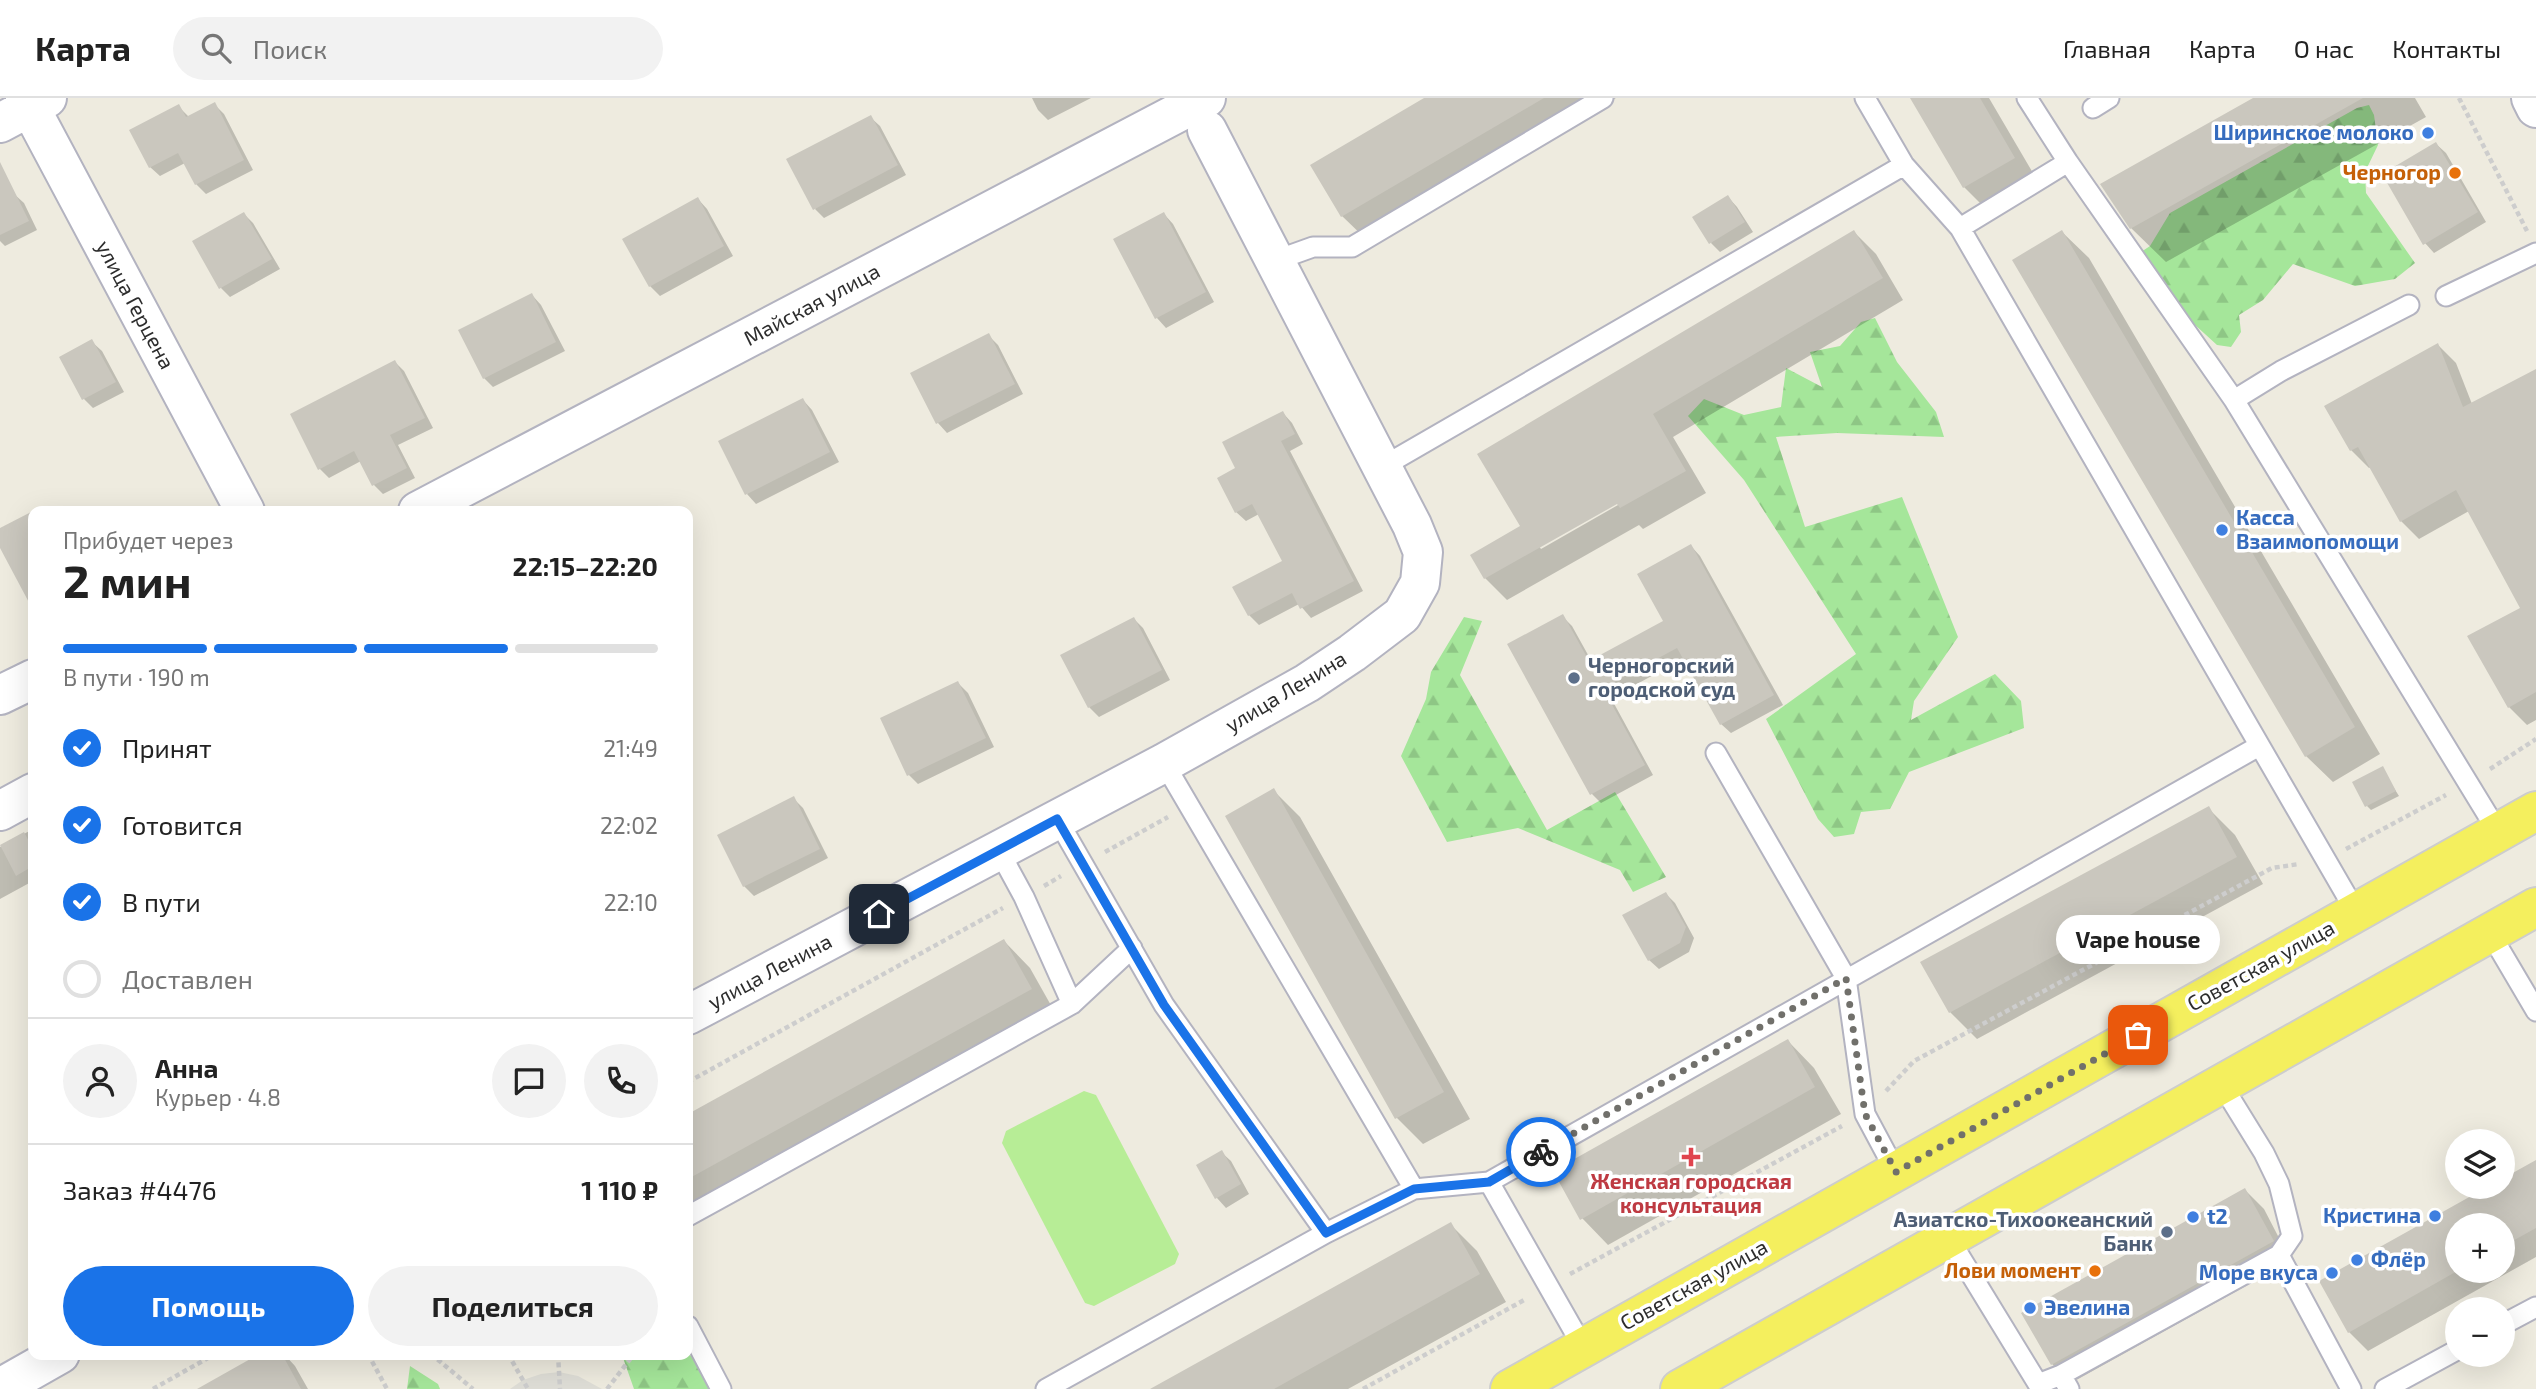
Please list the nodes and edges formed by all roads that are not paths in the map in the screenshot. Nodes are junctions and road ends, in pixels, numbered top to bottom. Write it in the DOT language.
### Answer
graph roads {
  1 [pos="1603,98"];
  2 [pos="1865,98"];
  3 [pos="2028,98"];
  4 [pos="2531,98"];
  5 [pos="26,107"];
  6 [pos="1200,107"];
  7 [pos="2536,108"];
  8 [pos="2068,162"];
  9 [pos="1904,165"];
  10 [pos="1960,228"];
  11 [pos="2533,245"];
  12 [pos="1274,261"];
  13 [pos="2446,296"];
  14 [pos="2409,305"];
  15 [pos="2234,400"];
  16 [pos="1382,467"];
  17 [pos="242,506"];
  18 [pos="428,506"];
  19 [pos="28,681"];
  20 [pos="0,695"];
  21 [pos="2259,746"];
  22 [pos="1716,753"];
  23 [pos="1164,763"];
  24 [pos="28,796"];
  25 [pos="0,811"];
  26 [pos="2536,811"];
  27 [pos="1057,819"];
  28 [pos="2498,832"];
  29 [pos="999,851"];
  30 [pos="2536,907"];
  31 [pos="2356,912"];
  32 [pos="2490,933"];
  33 [pos="1132,948"];
  34 [pos="1846,978"];
  35 [pos="1072,1004"];
  36 [pos="2536,1011"];
  37 [pos="693,1012"];
  38 [pos="2222,1085"];
  39 [pos="1896,1172"];
  40 [pos="1489,1182"];
  41 [pos="1414,1189"];
  42 [pos="693,1213"];
  43 [pos="1326,1233"];
  44 [pos="1948,1237"];
  45 [pos="2279,1255"];
  46 [pos="2534,1313"];
  47 [pos="2515,1320"];
  48 [pos="693,1335"];
  49 [pos="1583,1348"];
  50 [pos="2445,1356"];
  51 [pos="49,1360"];
  52 [pos="2065,1382"];
  53 [pos="0,1388"];
  54 [pos="721,1389"];
  55 [pos="1046,1389"];
  56 [pos="1510,1389"];
  57 [pos="1680,1389"];
  58 [pos="2351,1389"];
  59 [pos="2385,1389"];
  1 -- 12 [label="lane"];
  2 -- 9 [label="lane"];
  3 -- 8 [label="lane"];
  4 -- 7 [label="street"];
  5 -- 17 [label="street, улица Герцена"];
  6 -- 12 [label="street, улица Ленина"];
  6 -- 18 [label="street, Майская улица"];
  8 -- 10 [label="lane"];
  8 -- 15 [label="lane"];
  9 -- 10 [label="lane"];
  9 -- 16 [label="lane"];
  10 -- 21 [label="lane"];
  11 -- 13 [label="lane"];
  12 -- 16 [label="street, улица Ленина"];
  14 -- 15 [label="lane"];
  15 -- 28 [label="lane"];
  16 -- 23 [label="street, улица Ленина"];
  19 -- 20 [label="street"];
  21 -- 31 [label="lane"];
  21 -- 34 [label="lane"];
  22 -- 34 [label="lane"];
  23 -- 27 [label="street, улица Ленина"];
  23 -- 41 [label="lane"];
  24 -- 25 [label="street"];
  26 -- 28 [label="main road, Советская улица"];
  27 -- 29 [label="street, улица Ленина"];
  27 -- 33 [label="lane"];
  28 -- 31 [label="main road, Советская улица"];
  29 -- 35 [label="lane"];
  29 -- 37 [label="street, улица Ленина"];
  30 -- 32 [label="main road"];
  31 -- 39 [label="main road, Советская улица"];
  32 -- 36 [label="lane"];
  32 -- 38 [label="main road"];
  33 -- 35 [label="lane"];
  33 -- 43 [label="lane"];
  34 -- 39 [label="lane"];
  34 -- 40 [label="lane"];
  35 -- 42 [label="lane"];
  38 -- 44 [label="main road"];
  38 -- 45 [label="lane"];
  39 -- 49 [label="main road, Советская улица"];
  40 -- 41 [label="lane"];
  40 -- 49 [label="lane"];
  41 -- 43 [label="lane"];
  43 -- 55 [label="lane"];
  44 -- 52 [label="lane"];
  44 -- 57 [label="main road"];
  45 -- 52 [label="lane"];
  45 -- 58 [label="lane"];
  46 -- 47 [label="lane"];
  48 -- 54 [label="lane"];
  49 -- 56 [label="main road, Советская улица"];
  50 -- 59 [label="lane"];
  51 -- 53 [label="street"];
}
